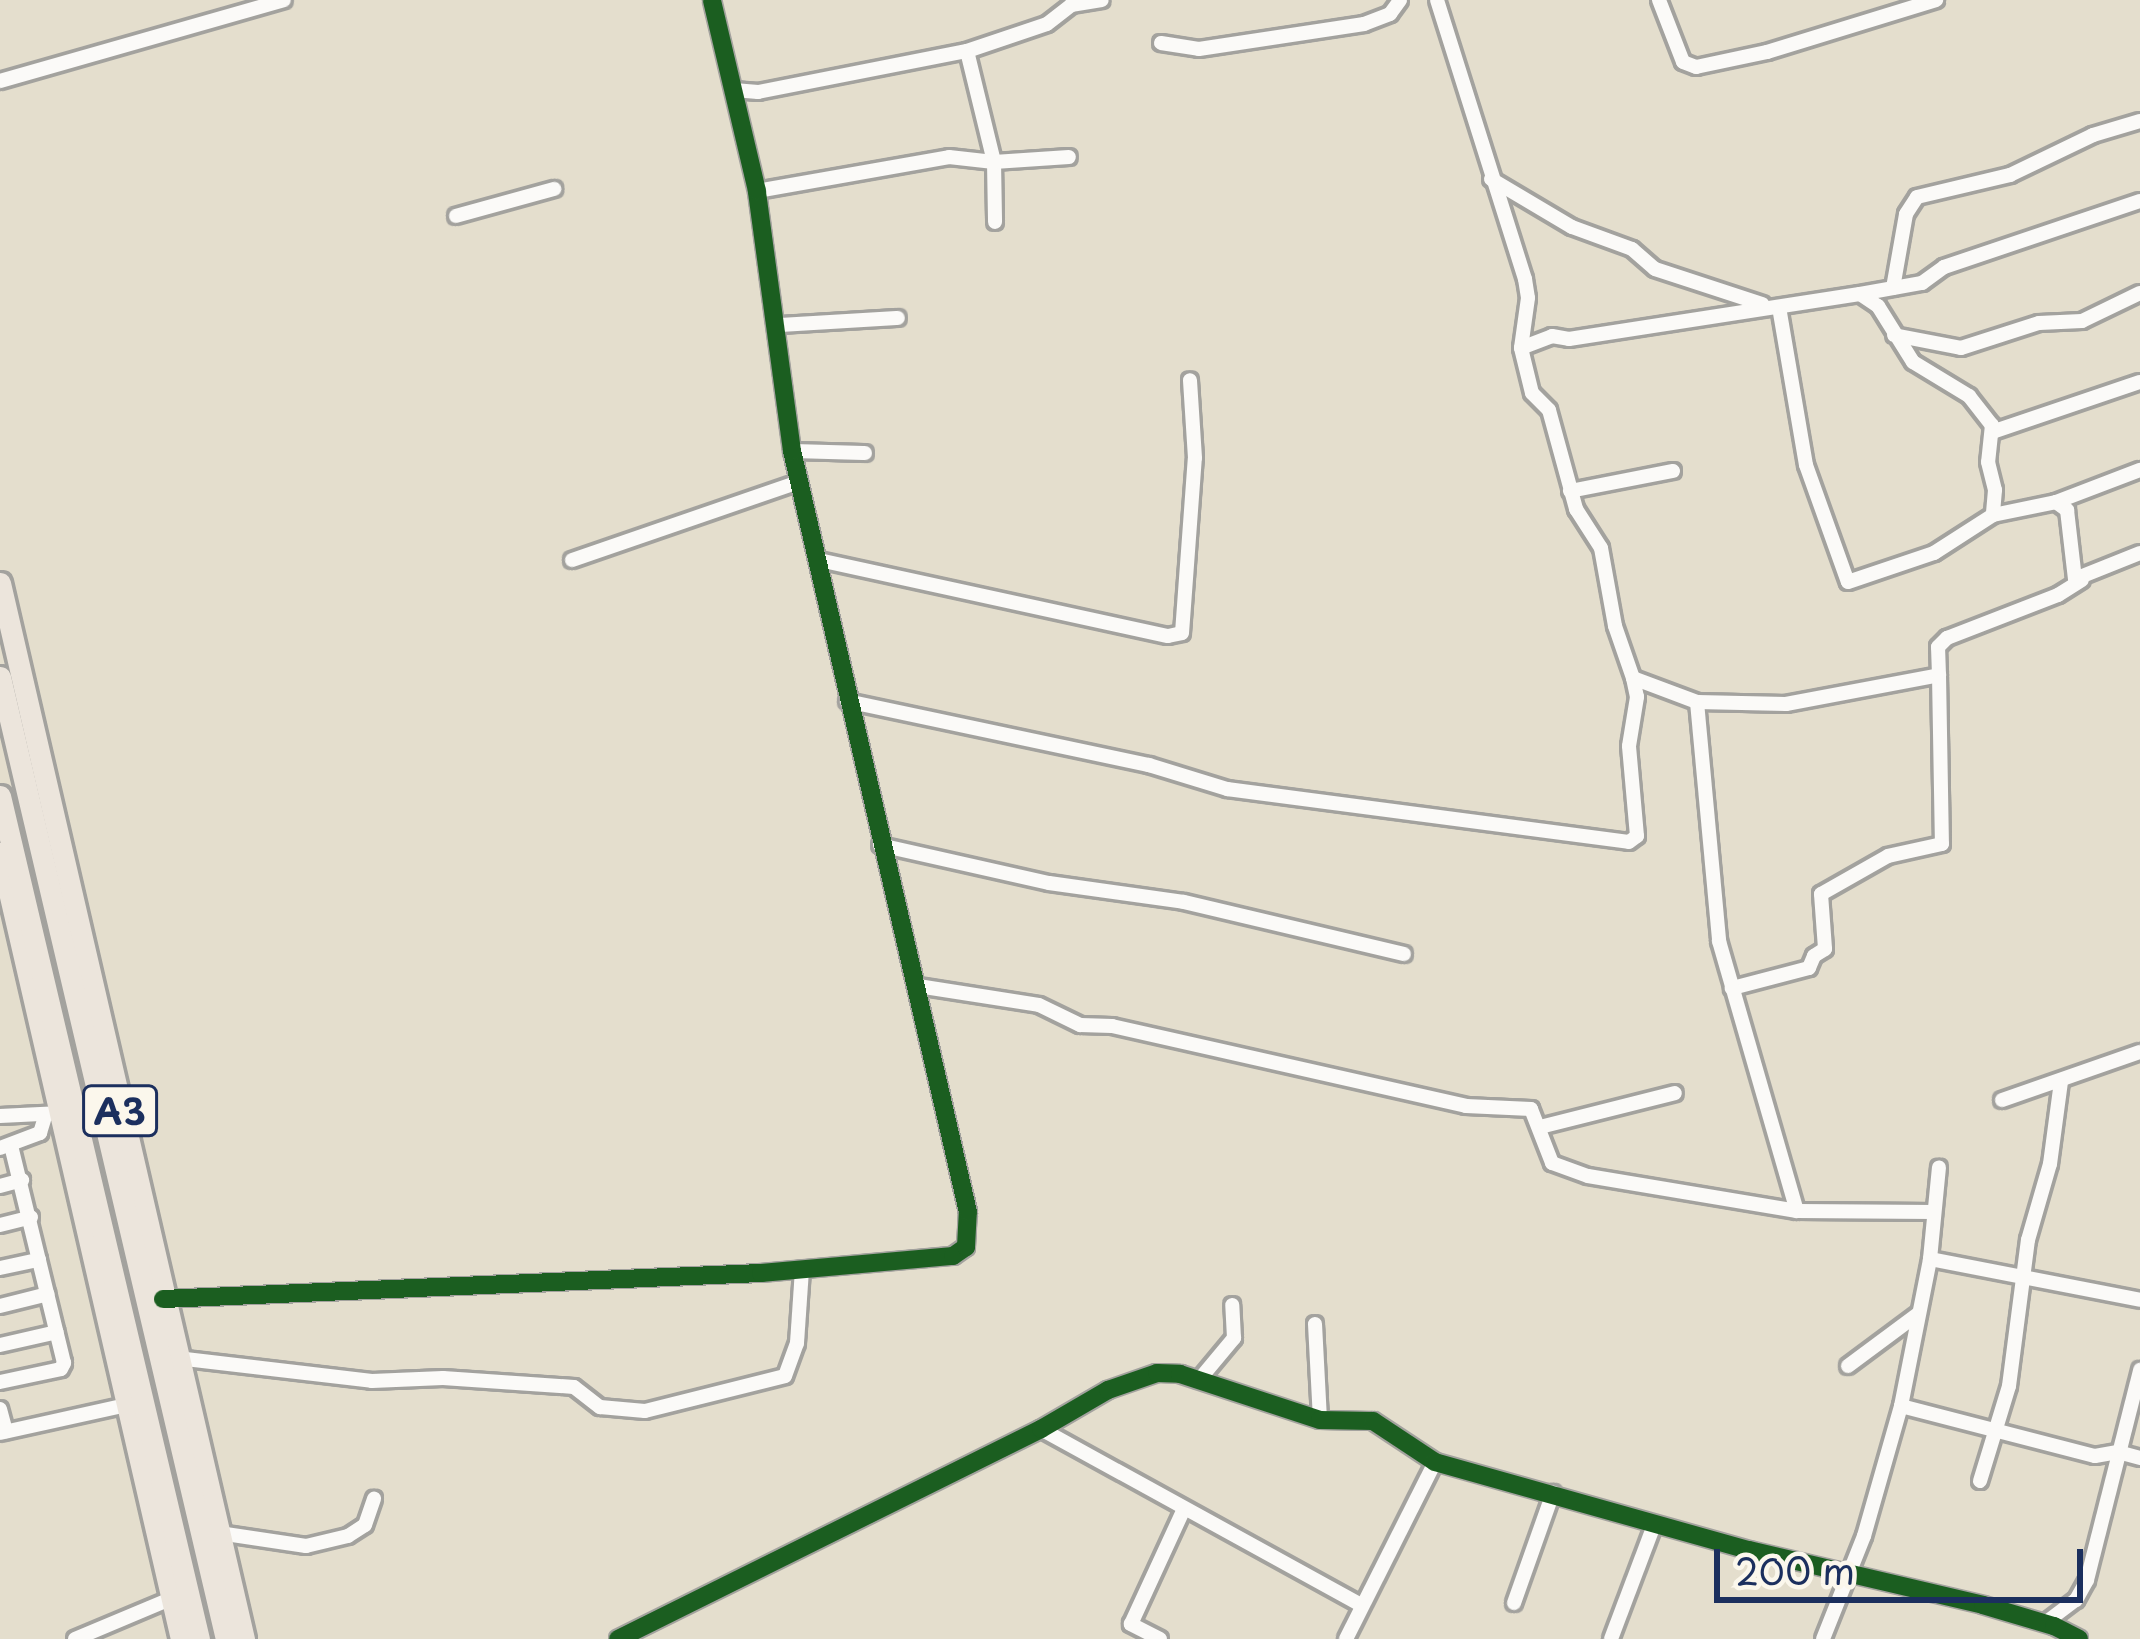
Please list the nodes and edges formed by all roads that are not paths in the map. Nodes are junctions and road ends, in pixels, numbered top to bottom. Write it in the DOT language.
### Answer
graph roads {
  1 [pos="284,0"];
  2 [pos="712,0"];
  3 [pos="1102,0"];
  4 [pos="1400,0"];
  5 [pos="1437,0"];
  6 [pos="1659,0"];
  7 [pos="1936,0"];
  8 [pos="1161,43"];
  9 [pos="967,51"];
  10 [pos="0,81"];
  11 [pos="734,90"];
  12 [pos="2140,121"];
  13 [pos="1069,157"];
  14 [pos="994,162"];
  15 [pos="1492,178"];
  16 [pos="554,189"];
  17 [pos="757,191"];
  18 [pos="2140,201"];
  19 [pos="456,216"];
  20 [pos="994,222"];
  21 [pos="1893,288"];
  22 [pos="2140,293"];
  23 [pos="1860,294"];
  24 [pos="1778,307"];
  25 [pos="898,318"];
  26 [pos="779,325"];
  27 [pos="1894,335"];
  28 [pos="1521,348"];
  29 [pos="1190,380"];
  30 [pos="2140,382"];
  31 [pos="1995,431"];
  32 [pos="792,452"];
  33 [pos="865,453"];
  34 [pos="2140,470"];
  35 [pos="1673,471"];
  36 [pos="799,482"];
  37 [pos="1570,491"];
  38 [pos="2056,502"];
  39 [pos="1993,515"];
  40 [pos="2140,554"];
  41 [pos="572,560"];
  42 [pos="819,560"];
  43 [pos="2086,577"];
  44 [pos="0,583"];
  45 [pos="1940,674"];
  46 [pos="0,677"];
  47 [pos="1633,678"];
  48 [pos="1651,686"];
  49 [pos="1637,697"];
  50 [pos="847,701"];
  51 [pos="1697,702"];
  52 [pos="0,796"];
  53 [pos="880,845"];
  54 [pos="0,853"];
  55 [pos="1404,954"];
  56 [pos="918,986"];
  57 [pos="1732,988"];
  58 [pos="2137,1058"];
  59 [pos="2061,1082"];
  60 [pos="1675,1093"];
  61 [pos="2002,1100"];
  62 [pos="53,1115"];
  63 [pos="0,1116"];
  64 [pos="1540,1126"];
  65 [pos="6,1147"];
  66 [pos="1939,1167"];
  67 [pos="22,1180"];
  68 [pos="0,1186"];
  69 [pos="1797,1211"];
  70 [pos="1934,1212"];
  71 [pos="31,1217"];
  72 [pos="0,1225"];
  73 [pos="1930,1259"];
  74 [pos="39,1260"];
  75 [pos="0,1268"];
  76 [pos="802,1269"];
  77 [pos="2026,1278"];
  78 [pos="48,1294"];
  79 [pos="163,1299"];
  80 [pos="2140,1300"];
  81 [pos="1232,1305"];
  82 [pos="0,1306"];
  83 [pos="1918,1314"];
  84 [pos="1315,1324"];
  85 [pos="57,1332"];
  86 [pos="0,1345"];
  87 [pos="177,1358"];
  88 [pos="1849,1366"];
  89 [pos="2140,1370"];
  90 [pos="1199,1380"];
  91 [pos="0,1382"];
  92 [pos="126,1405"];
  93 [pos="1901,1406"];
  94 [pos="0,1409"];
  95 [pos="1320,1420"];
  96 [pos="1041,1429"];
  97 [pos="3,1432"];
  98 [pos="2118,1452"];
  99 [pos="2140,1458"];
  100 [pos="1435,1462"];
  101 [pos="1980,1481"];
  102 [pos="1553,1493"];
  103 [pos="374,1498"];
  104 [pos="1184,1509"];
  105 [pos="1654,1525"];
  106 [pos="219,1533"];
  107 [pos="1850,1572"];
  108 [pos="170,1600"];
  109 [pos="1514,1603"];
  110 [pos="1361,1604"];
  111 [pos="2045,1623"];
  112 [pos="1348,1634"];
  113 [pos="75,1639"];
  114 [pos="181,1639"];
  115 [pos="199,1639"];
  116 [pos="226,1639"];
  117 [pos="244,1639"];
  118 [pos="618,1639"];
  119 [pos="1160,1639"];
  120 [pos="1369,1639"];
  121 [pos="1611,1639"];
  122 [pos="1823,1639"];
  123 [pos="2079,1639"];
  1 -- 10 [label="street"];
  2 -- 11 [label="street"];
  3 -- 9 [label="street"];
  4 -- 8 [label="street"];
  5 -- 15 [label="street"];
  6 -- 7 [label="street"];
  9 -- 11 [label="street"];
  9 -- 14 [label="street"];
  11 -- 17 [label="street"];
  12 -- 21 [label="street"];
  13 -- 14 [label="street"];
  14 -- 17 [label="street"];
  14 -- 20 [label="street"];
  15 -- 24 [label="street"];
  15 -- 28 [label="street"];
  16 -- 19 [label="street"];
  17 -- 26 [label="street"];
  18 -- 21 [label="street"];
  21 -- 23 [label="street"];
  22 -- 27 [label="street"];
  23 -- 24 [label="street"];
  23 -- 27 [label="street"];
  24 -- 28 [label="street"];
  24 -- 39 [label="street"];
  25 -- 26 [label="street"];
  26 -- 32 [label="street"];
  27 -- 31 [label="street"];
  28 -- 37 [label="street"];
  29 -- 42 [label="street"];
  30 -- 31 [label="street"];
  31 -- 39 [label="street"];
  32 -- 33 [label="street"];
  32 -- 36 [label="street"];
  34 -- 38 [label="street"];
  35 -- 37 [label="street"];
  36 -- 41 [label="street"];
  36 -- 42 [label="street"];
  37 -- 47 [label="street"];
  38 -- 39 [label="street"];
  38 -- 43 [label="street"];
  40 -- 43 [label="street"];
  42 -- 50 [label="street"];
  43 -- 45 [label="street"];
  44 -- 79 [label="main road, A3"];
  45 -- 51 [label="street"];
  45 -- 57 [label="street"];
  46 -- 116 [label="main road, A3"];
  47 -- 48 [label="street"];
  47 -- 49 [label="street"];
  48 -- 49 [label="street"];
  48 -- 51 [label="street"];
  49 -- 50 [label="street"];
  50 -- 53 [label="street"];
  51 -- 57 [label="street"];
  52 -- 115 [label="main road, A3"];
  53 -- 55 [label="street"];
  53 -- 56 [label="street"];
  54 -- 62 [label="main road, A3"];
  56 -- 64 [label="street"];
  56 -- 76 [label="street"];
  57 -- 69 [label="street"];
  58 -- 59 [label="street"];
  59 -- 61 [label="street"];
  59 -- 77 [label="street"];
  60 -- 64 [label="street"];
  62 -- 63 [label="street"];
  62 -- 65 [label="street"];
  62 -- 92 [label="main road, A3"];
  64 -- 69 [label="street"];
  65 -- 67 [label="street"];
  66 -- 70 [label="street"];
  67 -- 68 [label="street"];
  67 -- 71 [label="street"];
  69 -- 70 [label="street"];
  70 -- 73 [label="street"];
  71 -- 72 [label="street"];
  71 -- 74 [label="street"];
  73 -- 77 [label="street"];
  73 -- 83 [label="street"];
  74 -- 75 [label="street"];
  74 -- 78 [label="street"];
  76 -- 79 [label="street"];
  76 -- 87 [label="street"];
  77 -- 80 [label="street"];
  77 -- 101 [label="street"];
  78 -- 82 [label="street"];
  78 -- 85 [label="street"];
  79 -- 87 [label="main road, A3"];
  81 -- 90 [label="street"];
  83 -- 88 [label="street"];
  83 -- 93 [label="street"];
  84 -- 95 [label="street"];
  85 -- 86 [label="street"];
  85 -- 91 [label="street"];
  87 -- 106 [label="main road, A3"];
  89 -- 98 [label="street"];
  90 -- 95 [label="street"];
  90 -- 96 [label="street"];
  92 -- 97 [label="street"];
  92 -- 108 [label="main road, A3"];
  93 -- 98 [label="street"];
  93 -- 107 [label="street"];
  94 -- 97 [label="street"];
  95 -- 100 [label="street"];
  96 -- 104 [label="street"];
  96 -- 118 [label="street"];
  98 -- 99 [label="street"];
  98 -- 111 [label="street"];
  100 -- 102 [label="street"];
  100 -- 110 [label="street"];
  102 -- 105 [label="street"];
  102 -- 109 [label="street"];
  103 -- 106 [label="street"];
  104 -- 110 [label="street"];
  104 -- 119 [label="street"];
  105 -- 107 [label="street"];
  105 -- 121 [label="street"];
  106 -- 117 [label="main road, A3"];
  107 -- 111 [label="street"];
  107 -- 122 [label="street"];
  108 -- 113 [label="street"];
  108 -- 114 [label="main road, A3"];
  110 -- 112 [label="street"];
  111 -- 123 [label="street"];
  112 -- 120 [label="street"];
}
